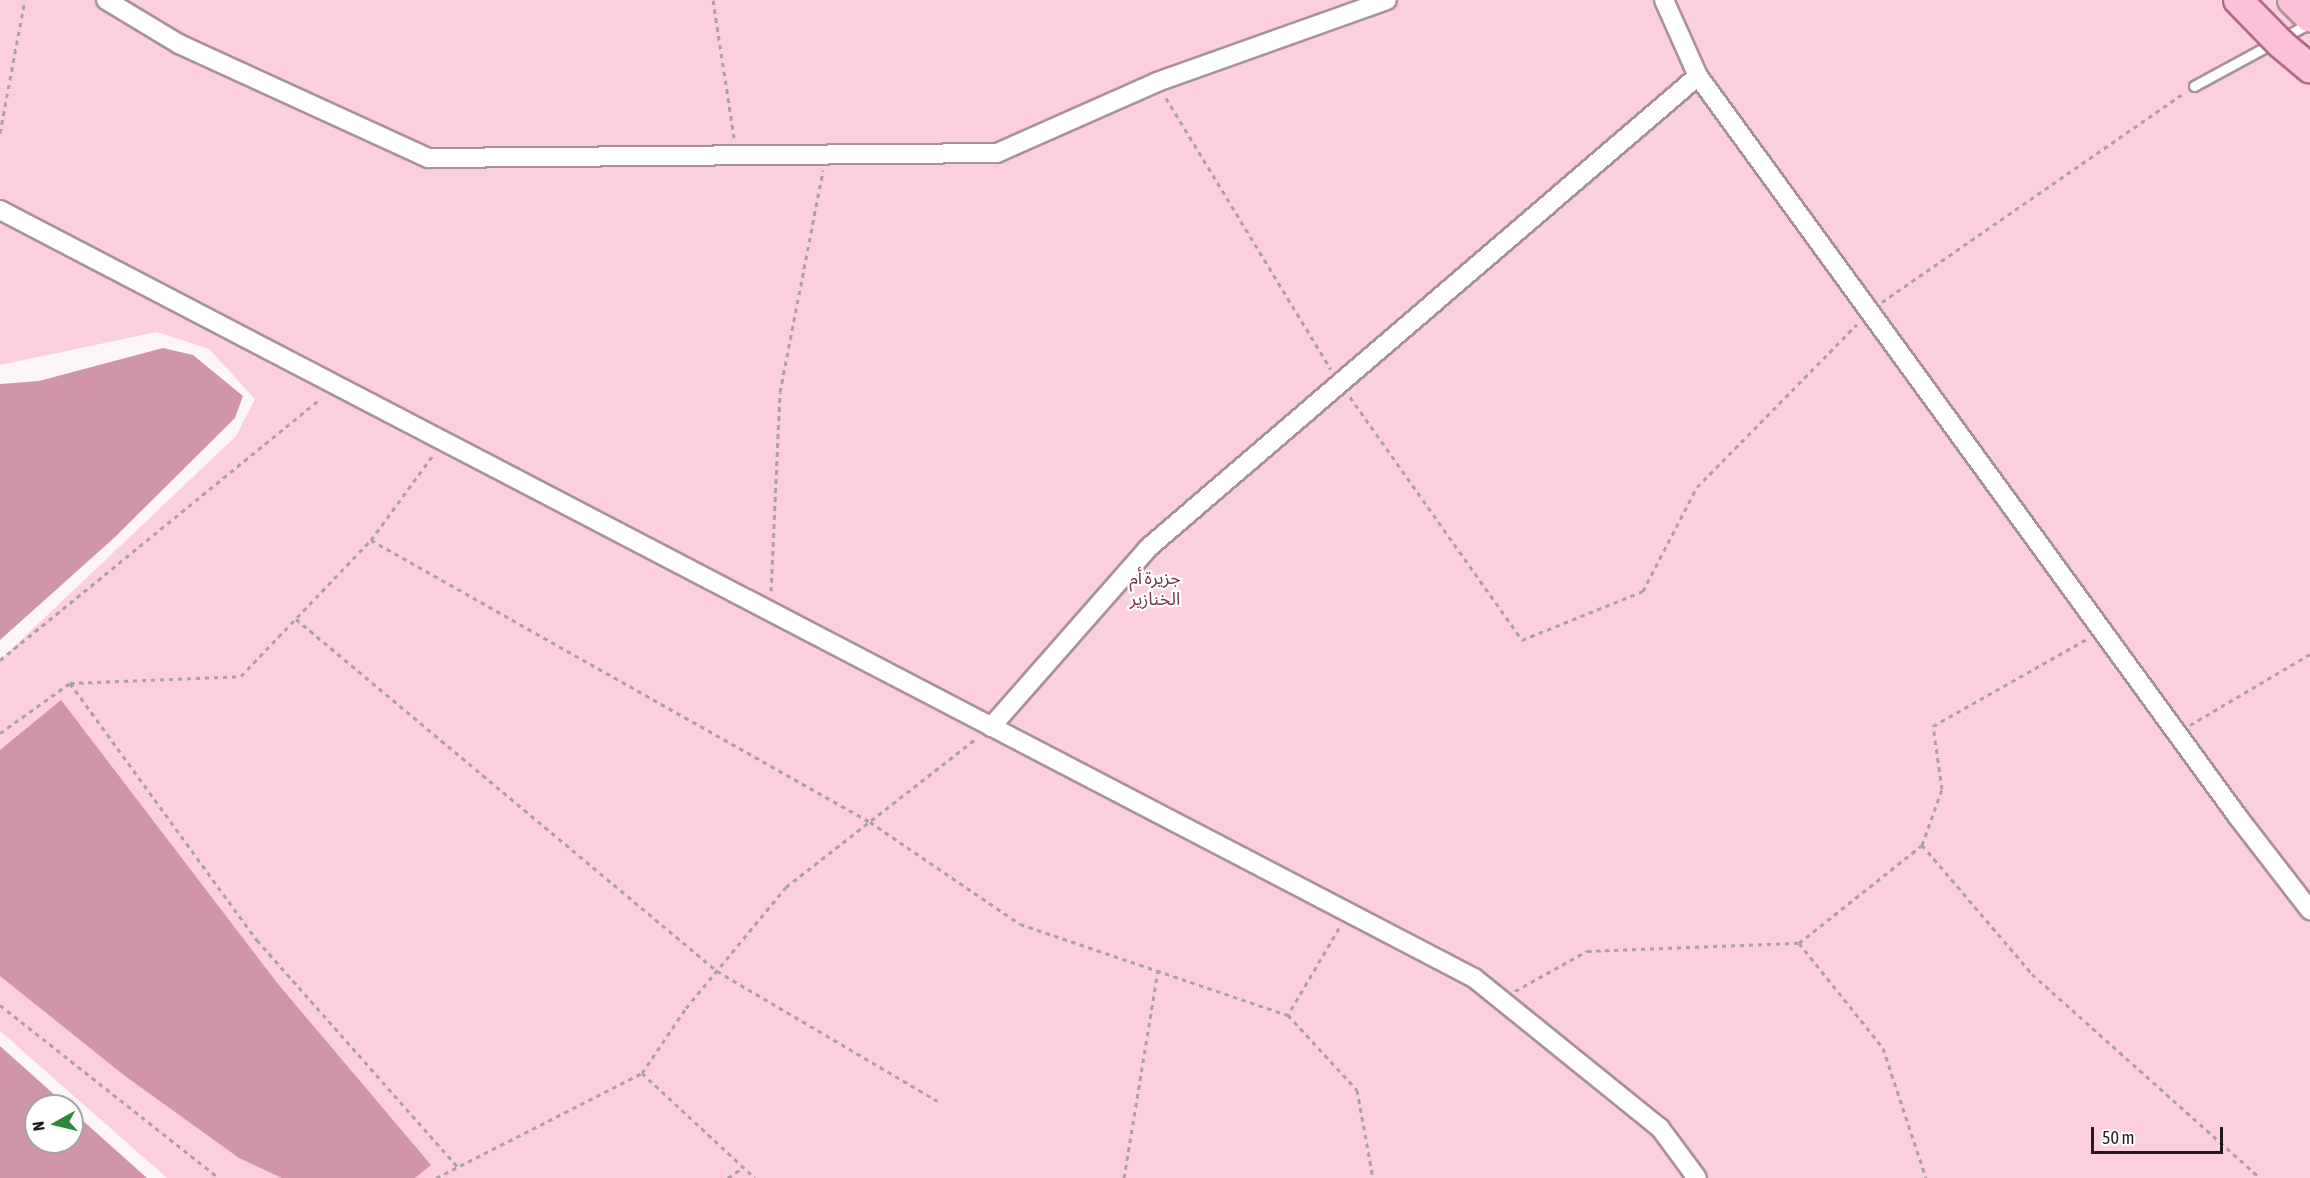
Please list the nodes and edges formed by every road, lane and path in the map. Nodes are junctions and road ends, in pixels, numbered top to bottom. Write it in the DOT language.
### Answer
graph roads {
  1 [pos="26,0"];
  2 [pos="105,0"];
  3 [pos="713,0"];
  4 [pos="1387,0"];
  5 [pos="1664,0"];
  6 [pos="2238,0"];
  7 [pos="2292,0"];
  8 [pos="2310,18"];
  9 [pos="2310,23"];
  10 [pos="2310,68"];
  11 [pos="1698,76"];
  12 [pos="1157,82"];
  13 [pos="2194,86"];
  14 [pos="0,133"];
  15 [pos="736,154"];
  16 [pos="826,154"];
  17 [pos="0,210"];
  18 [pos="1869,311"];
  19 [pos="1340,383"];
  20 [pos="336,386"];
  21 [pos="443,441"];
  22 [pos="371,540"];
  23 [pos="770,612"];
  24 [pos="296,619"];
  25 [pos="2102,630"];
  26 [pos="2310,654"];
  27 [pos="0,660"];
  28 [pos="70,683"];
  29 [pos="991,727"];
  30 [pos="0,733"];
  31 [pos="2177,733"];
  32 [pos="870,822"];
  33 [pos="1923,845"];
  34 [pos="2310,910"];
  35 [pos="1348,913"];
  36 [pos="1799,943"];
  37 [pos="717,971"];
  38 [pos="1158,971"];
  39 [pos="1500,999"];
  40 [pos="0,1005"];
  41 [pos="1288,1015"];
  42 [pos="642,1073"];
  43 [pos="939,1101"];
  44 [pos="458,1167"];
  45 [pos="744,1167"];
  46 [pos="219,1178"];
  47 [pos="436,1178"];
  48 [pos="728,1178"];
  49 [pos="755,1178"];
  50 [pos="1124,1178"];
  51 [pos="1372,1178"];
  52 [pos="1697,1178"];
  53 [pos="1926,1178"];
  54 [pos="2260,1178"];
  1 -- 14 [label="path"];
  2 -- 15 [label="street"];
  3 -- 15 [label="path"];
  4 -- 12 [label="street"];
  5 -- 11 [label="street"];
  6 -- 10 [label="main road, bridge"];
  7 -- 8 [label="main road"];
  9 -- 13 [label="lane"];
  11 -- 18 [label="street"];
  11 -- 19 [label="street"];
  12 -- 16 [label="street"];
  12 -- 19 [label="path"];
  13 -- 18 [label="path"];
  15 -- 16 [label="street"];
  16 -- 23 [label="path"];
  17 -- 20 [label="street"];
  18 -- 19 [label="path"];
  18 -- 25 [label="street"];
  19 -- 29 [label="street"];
  20 -- 21 [label="street"];
  20 -- 27 [label="path"];
  21 -- 22 [label="path"];
  21 -- 23 [label="street"];
  22 -- 24 [label="path"];
  22 -- 32 [label="path"];
  23 -- 29 [label="street"];
  24 -- 28 [label="path"];
  24 -- 37 [label="path"];
  25 -- 31 [label="street"];
  25 -- 33 [label="path"];
  26 -- 31 [label="path"];
  28 -- 30 [label="path"];
  28 -- 44 [label="path"];
  29 -- 32 [label="path"];
  29 -- 35 [label="street"];
  31 -- 34 [label="street"];
  32 -- 37 [label="path"];
  32 -- 38 [label="path"];
  33 -- 36 [label="path"];
  33 -- 54 [label="path"];
  35 -- 39 [label="street"];
  35 -- 41 [label="path"];
  36 -- 39 [label="path"];
  36 -- 53 [label="path"];
  37 -- 42 [label="path"];
  37 -- 43 [label="path"];
  38 -- 41 [label="path"];
  38 -- 50 [label="path"];
  39 -- 52 [label="street"];
  40 -- 46 [label="path"];
  41 -- 51 [label="path"];
  42 -- 44 [label="path"];
  42 -- 45 [label="path"];
  44 -- 47 [label="path"];
  45 -- 48 [label="path"];
  45 -- 49 [label="path"];
}
